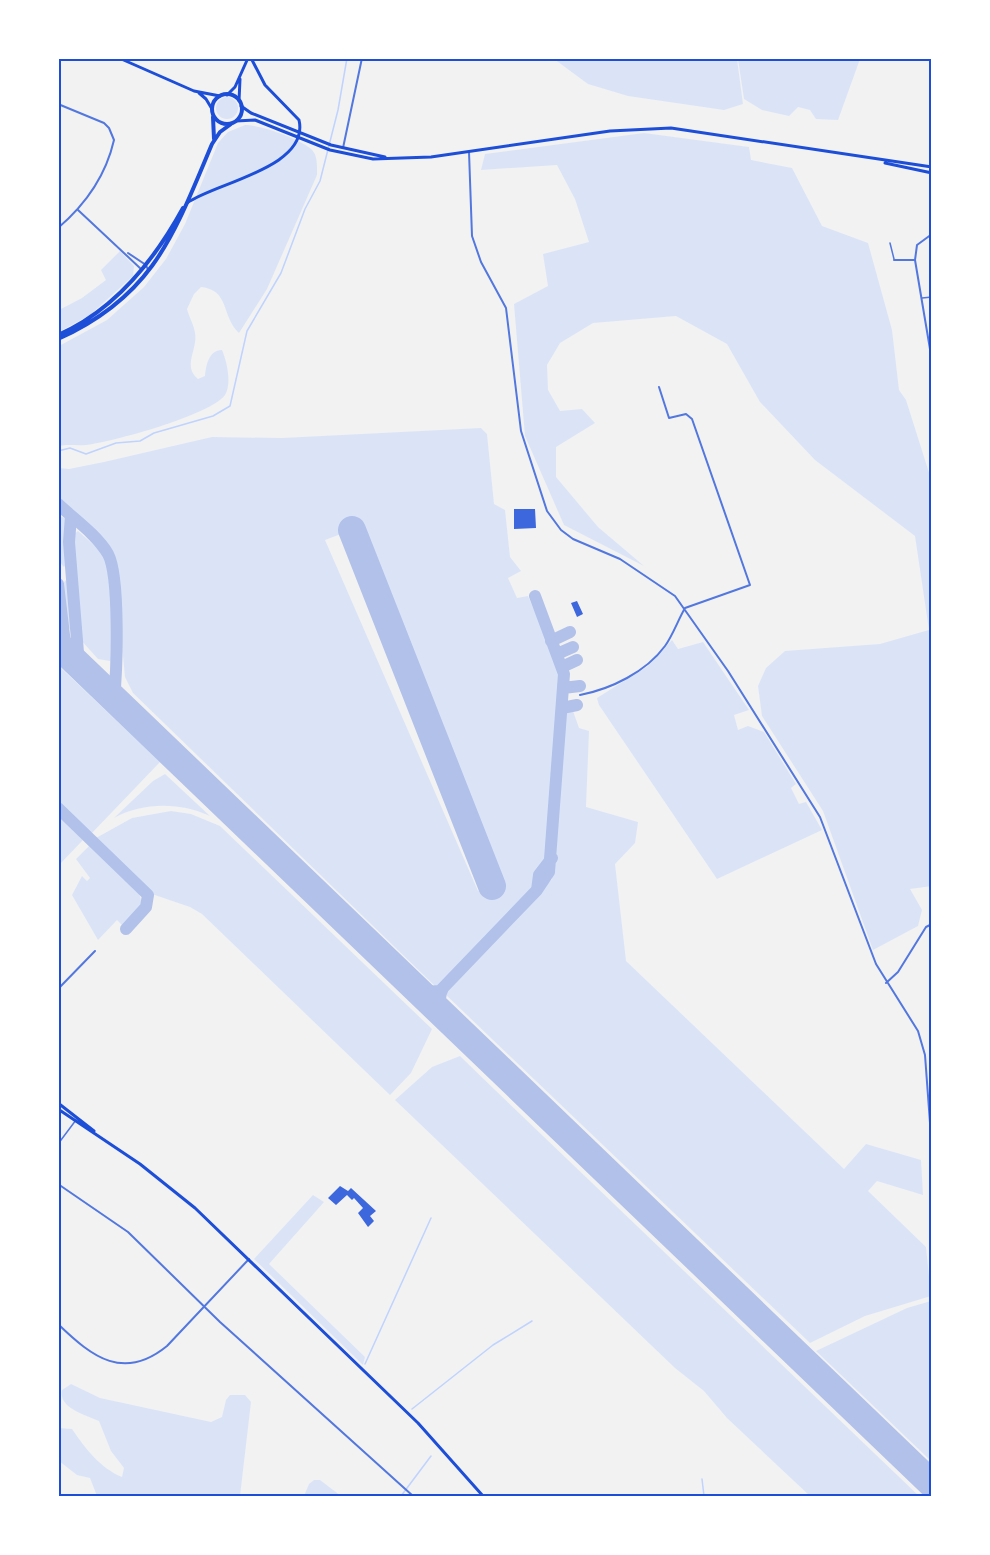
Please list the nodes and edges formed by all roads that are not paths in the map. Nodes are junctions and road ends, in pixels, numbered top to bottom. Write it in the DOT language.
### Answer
graph roads {
  1 [pos="119,58"];
  2 [pos="249,58"];
  3 [pos="362,58"];
  4 [pos="241,75"];
  5 [pos="194,91"];
  6 [pos="227,95"];
  7 [pos="220,96"];
  8 [pos="239,101"];
  9 [pos="58,105"];
  10 [pos="241,106"];
  11 [pos="212,108"];
  12 [pos="213,116"];
  13 [pos="233,122"];
  14 [pos="297,134"];
  15 [pos="212,144"];
  16 [pos="329,148"];
  17 [pos="343,148"];
  18 [pos="470,152"];
  19 [pos="390,158"];
  20 [pos="877,161"];
  21 [pos="932,167"];
  22 [pos="932,172"];
  23 [pos="191,194"];
  24 [pos="187,203"];
  25 [pos="78,210"];
  26 [pos="58,228"];
  27 [pos="932,234"];
  28 [pos="890,243"];
  29 [pos="125,252"];
  30 [pos="894,260"];
  31 [pos="915,261"];
  32 [pos="146,266"];
  33 [pos="142,270"];
  34 [pos="149,272"];
  35 [pos="932,297"];
  36 [pos="921,298"];
  37 [pos="58,337"];
  38 [pos="932,361"];
  39 [pos="659,387"];
  40 [pos="685,608"];
  41 [pos="580,694"];
  42 [pos="932,924"];
  43 [pos="95,951"];
  44 [pos="886,983"];
  45 [pos="58,989"];
  46 [pos="58,1103"];
  47 [pos="58,1109"];
  48 [pos="77,1119"];
  49 [pos="58,1144"];
  50 [pos="932,1150"];
  51 [pos="58,1184"];
  52 [pos="249,1259"];
  53 [pos="204,1306"];
  54 [pos="58,1324"];
  55 [pos="413,1497"];
  56 [pos="483,1497"];
  1 -- 5 [label="main road"];
  2 -- 4 [label="main road"];
  2 -- 14 [label="main road"];
  3 -- 17 [label="street"];
  4 -- 6 [label="main road"];
  4 -- 8 [label="main road"];
  5 -- 7 [label="main road"];
  5 -- 11 [label="main road"];
  6 -- 7 [label="main road"];
  6 -- 8 [label="main road"];
  7 -- 11 [label="main road"];
  8 -- 10 [label="main road"];
  9 -- 25 [label="street"];
  10 -- 13 [label="main road"];
  10 -- 14 [label="main road"];
  11 -- 12 [label="main road"];
  12 -- 13 [label="main road"];
  12 -- 15 [label="main road"];
  13 -- 14 [label="main road"];
  13 -- 15 [label="main road"];
  14 -- 16 [label="main road"];
  14 -- 16 [label="main road"];
  14 -- 24 [label="main road"];
  15 -- 23 [label="main road"];
  16 -- 17 [label="main road"];
  16 -- 19 [label="main road"];
  17 -- 19 [label="main road"];
  18 -- 19 [label="main road"];
  18 -- 20 [label="main road"];
  18 -- 40 [label="street"];
  20 -- 21 [label="main road"];
  20 -- 22 [label="main road"];
  23 -- 24 [label="main road"];
  23 -- 32 [label="main road"];
  24 -- 34 [label="main road"];
  25 -- 26 [label="street"];
  25 -- 29 [label="street"];
  27 -- 31 [label="street"];
  28 -- 30 [label="lane"];
  29 -- 32 [label="street"];
  29 -- 33 [label="street"];
  30 -- 31 [label="street"];
  31 -- 36 [label="street"];
  32 -- 33 [label="main road"];
  32 -- 34 [label="street"];
  33 -- 34 [label="street"];
  33 -- 37 [label="main road"];
  34 -- 37 [label="main road"];
  35 -- 36 [label="lane"];
  36 -- 38 [label="street"];
  39 -- 40 [label="street"];
  40 -- 41 [label="street"];
  40 -- 44 [label="street"];
  42 -- 44 [label="street"];
  43 -- 45 [label="street"];
  44 -- 50 [label="street"];
  46 -- 48 [label="main road"];
  47 -- 48 [label="main road"];
  48 -- 49 [label="lane"];
  48 -- 52 [label="main road"];
  51 -- 53 [label="street"];
  52 -- 53 [label="street"];
  52 -- 56 [label="main road"];
  53 -- 54 [label="street"];
  53 -- 55 [label="street"];
}
